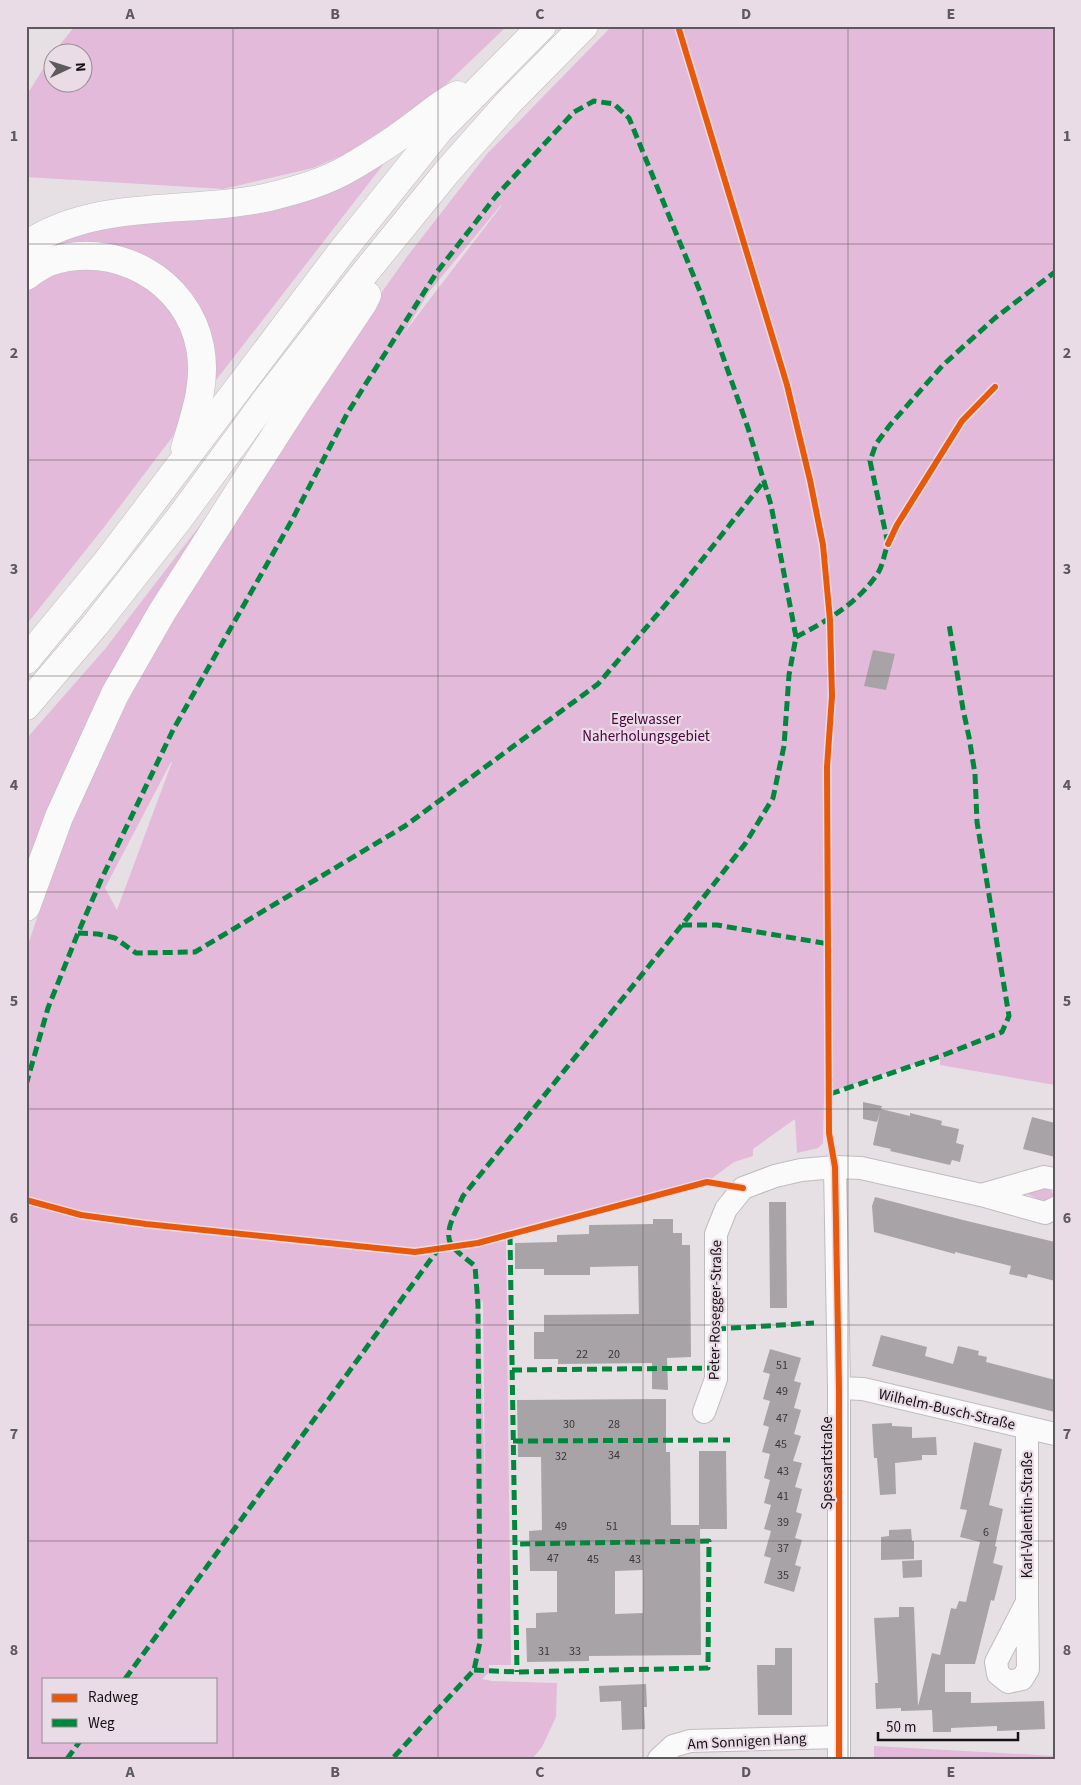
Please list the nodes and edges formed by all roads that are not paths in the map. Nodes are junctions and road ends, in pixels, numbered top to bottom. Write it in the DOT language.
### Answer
graph roads {
  1 [pos="542,26"];
  2 [pos="584,26"];
  3 [pos="494,74"];
  4 [pos="26,245"];
  5 [pos="387,245"];
  6 [pos="26,276"];
  7 [pos="181,464"];
  8 [pos="26,660"];
  9 [pos="26,706"];
  10 [pos="26,907"];
  11 [pos="835,1167"];
  12 [pos="1055,1179"];
  13 [pos="980,1195"];
  14 [pos="1055,1208"];
  15 [pos="839,1388"];
  16 [pos="704,1412"];
  17 [pos="1027,1428"];
  18 [pos="1055,1434"];
  19 [pos="1027,1602"];
  20 [pos="839,1748"];
  21 [pos="746,1749"];
  22 [pos="659,1759"];
  1 -- 3 [label="highway"];
  2 -- 5 [label="highway"];
  3 -- 4 [label="highway"];
  3 -- 7 [label="highway"];
  5 -- 9 [label="highway"];
  5 -- 10 [label="highway"];
  6 -- 7 [label="highway"];
  7 -- 8 [label="highway"];
  11 -- 13 [label="street, Peter-Rosegger-Straße"];
  11 -- 15 [label="street, Spessartstraße"];
  11 -- 16 [label="street, Peter-Rosegger-Straße"];
  12 -- 13 [label="street"];
  13 -- 14 [label="street, Peter-Rosegger-Straße"];
  15 -- 17 [label="street, Wilhelm-Busch-Straße"];
  15 -- 20 [label="street, Spessartstraße"];
  17 -- 18 [label="street, Wilhelm-Busch-Straße"];
  17 -- 19 [label="street, Karl-Valentin-Straße"];
  20 -- 21 [label="street, Am Sonnigen Hang"];
  21 -- 22 [label="street, Am Sonnigen Hang"];
}
